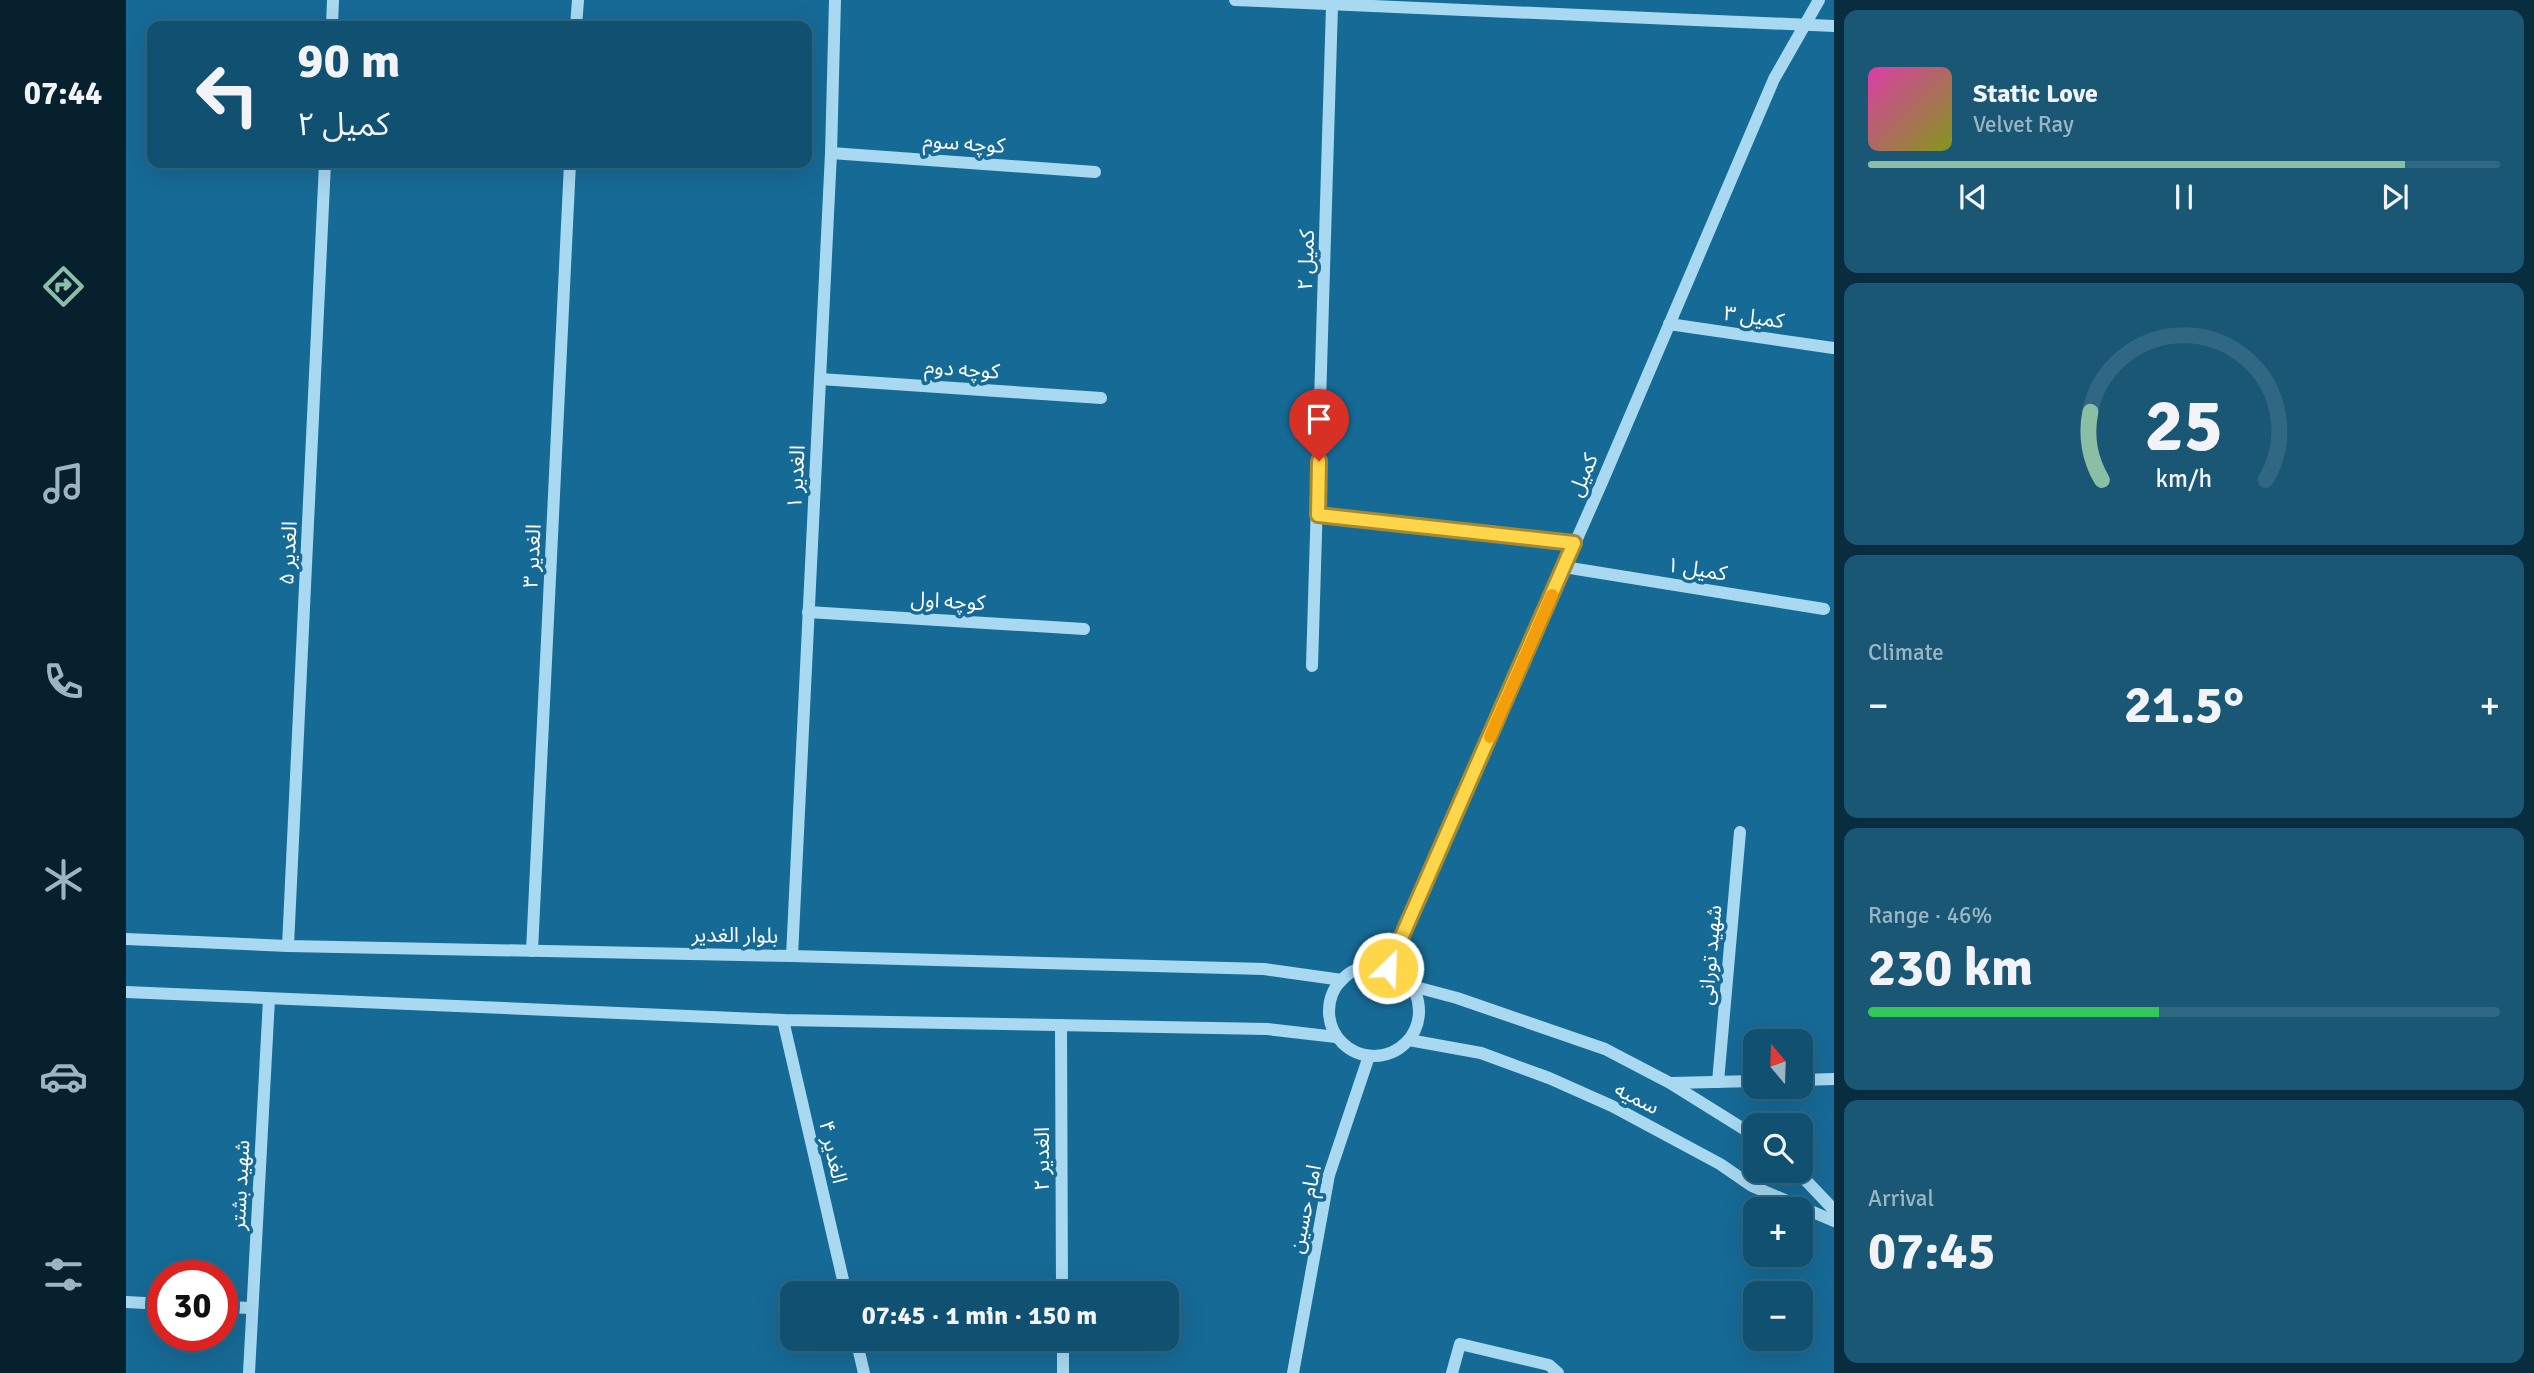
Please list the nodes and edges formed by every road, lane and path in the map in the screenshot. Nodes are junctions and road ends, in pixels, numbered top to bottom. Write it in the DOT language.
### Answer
graph roads {
  1 [pos="333,0"];
  2 [pos="578,0"];
  3 [pos="835,0"];
  4 [pos="1235,0"];
  5 [pos="1819,0"];
  6 [pos="1273,2"];
  7 [pos="1332,6"];
  8 [pos="331,21"];
  9 [pos="576,21"];
  10 [pos="1805,25"];
  11 [pos="1834,26"];
  12 [pos="831,153"];
  13 [pos="325,168"];
  14 [pos="570,168"];
  15 [pos="1095,172"];
  16 [pos="1669,324"];
  17 [pos="1833,348"];
  18 [pos="820,379"];
  19 [pos="1101,398"];
  20 [pos="1318,515"];
  21 [pos="1574,543"];
  22 [pos="1564,567"];
  23 [pos="1824,609"];
  24 [pos="808,612"];
  25 [pos="1084,629"];
  26 [pos="1311,666"];
  27 [pos="1740,832"];
  28 [pos="126,939"];
  29 [pos="288,946"];
  30 [pos="532,951"];
  31 [pos="792,956"];
  32 [pos="1388,968"];
  33 [pos="1342,980"];
  34 [pos="1412,985"];
  35 [pos="126,992"];
  36 [pos="269,999"];
  37 [pos="783,1020"];
  38 [pos="1061,1025"];
  39 [pos="1336,1037"];
  40 [pos="1409,1040"];
  41 [pos="1369,1056"];
  42 [pos="1834,1079"];
  43 [pos="1813,1080"];
  44 [pos="1743,1081"];
  45 [pos="1718,1082"];
  46 [pos="1670,1083"];
  47 [pos="1743,1129"];
  48 [pos="1808,1183"];
  49 [pos="1834,1210"];
  50 [pos="1834,1222"];
  51 [pos="843,1281"];
  52 [pos="1062,1281"];
  53 [pos="126,1302"];
  54 [pos="147,1303"];
  55 [pos="238,1308"];
  56 [pos="252,1308"];
  57 [pos="859,1351"];
  58 [pos="1063,1351"];
  59 [pos="249,1373"];
  60 [pos="864,1373"];
  61 [pos="1063,1373"];
  62 [pos="1293,1373"];
  63 [pos="1452,1373"];
  64 [pos="1558,1373"];
  1 -- 8 [label="street"];
  2 -- 9 [label="street"];
  3 -- 12 [label="street, الغدیر ۱"];
  4 -- 6 [label="street"];
  5 -- 10 [label="street, کمیل"];
  6 -- 7 [label="street"];
  7 -- 10 [label="street"];
  7 -- 20 [label="street, کمیل ۲"];
  10 -- 11 [label="street"];
  10 -- 16 [label="street, کمیل"];
  12 -- 15 [label="street, کوچه سوم"];
  12 -- 18 [label="street, الغدیر ۱"];
  13 -- 29 [label="street, الغدیر ۵"];
  14 -- 30 [label="street, الغدیر ۳"];
  16 -- 17 [label="street, کمیل ۳"];
  16 -- 21 [label="street, کمیل"];
  18 -- 19 [label="street, کوچه دوم"];
  18 -- 24 [label="street, الغدیر ۱"];
  20 -- 21 [label="street"];
  20 -- 26 [label="street, کمیل ۲"];
  21 -- 22 [label="street, کمیل"];
  22 -- 23 [label="street, کمیل ۱"];
  22 -- 32 [label="street, کمیل"];
  24 -- 25 [label="street, کوچه اول"];
  24 -- 31 [label="street, الغدیر ۱"];
  27 -- 45 [label="street, شهید تورانی"];
  28 -- 29 [label="street, بلوار الغدیر"];
  29 -- 30 [label="street, بلوار الغدیر"];
  30 -- 31 [label="street, بلوار الغدیر"];
  31 -- 33 [label="street, بلوار الغدیر"];
  32 -- 33 [label="street"];
  32 -- 34 [label="street"];
  33 -- 39 [label="street"];
  34 -- 40 [label="street"];
  34 -- 46 [label="street, سمیه"];
  35 -- 36 [label="street"];
  36 -- 37 [label="street"];
  36 -- 56 [label="street, شهید بشتر"];
  37 -- 38 [label="street"];
  37 -- 51 [label="street, الغدیر ۴"];
  38 -- 39 [label="street"];
  38 -- 52 [label="street, الغدیر ۲"];
  39 -- 41 [label="street"];
  40 -- 41 [label="street"];
  40 -- 50 [label="street, سمیه"];
  41 -- 62 [label="street, امام حسین"];
  42 -- 43 [label="street"];
  44 -- 45 [label="street"];
  45 -- 46 [label="street"];
  46 -- 47 [label="street, سمیه"];
  48 -- 49 [label="street"];
  53 -- 54 [label="street"];
  55 -- 56 [label="street"];
  56 -- 59 [label="street, شهید بشتر"];
  57 -- 60 [label="street"];
  58 -- 61 [label="street"];
  63 -- 64 [label="street"];
}
